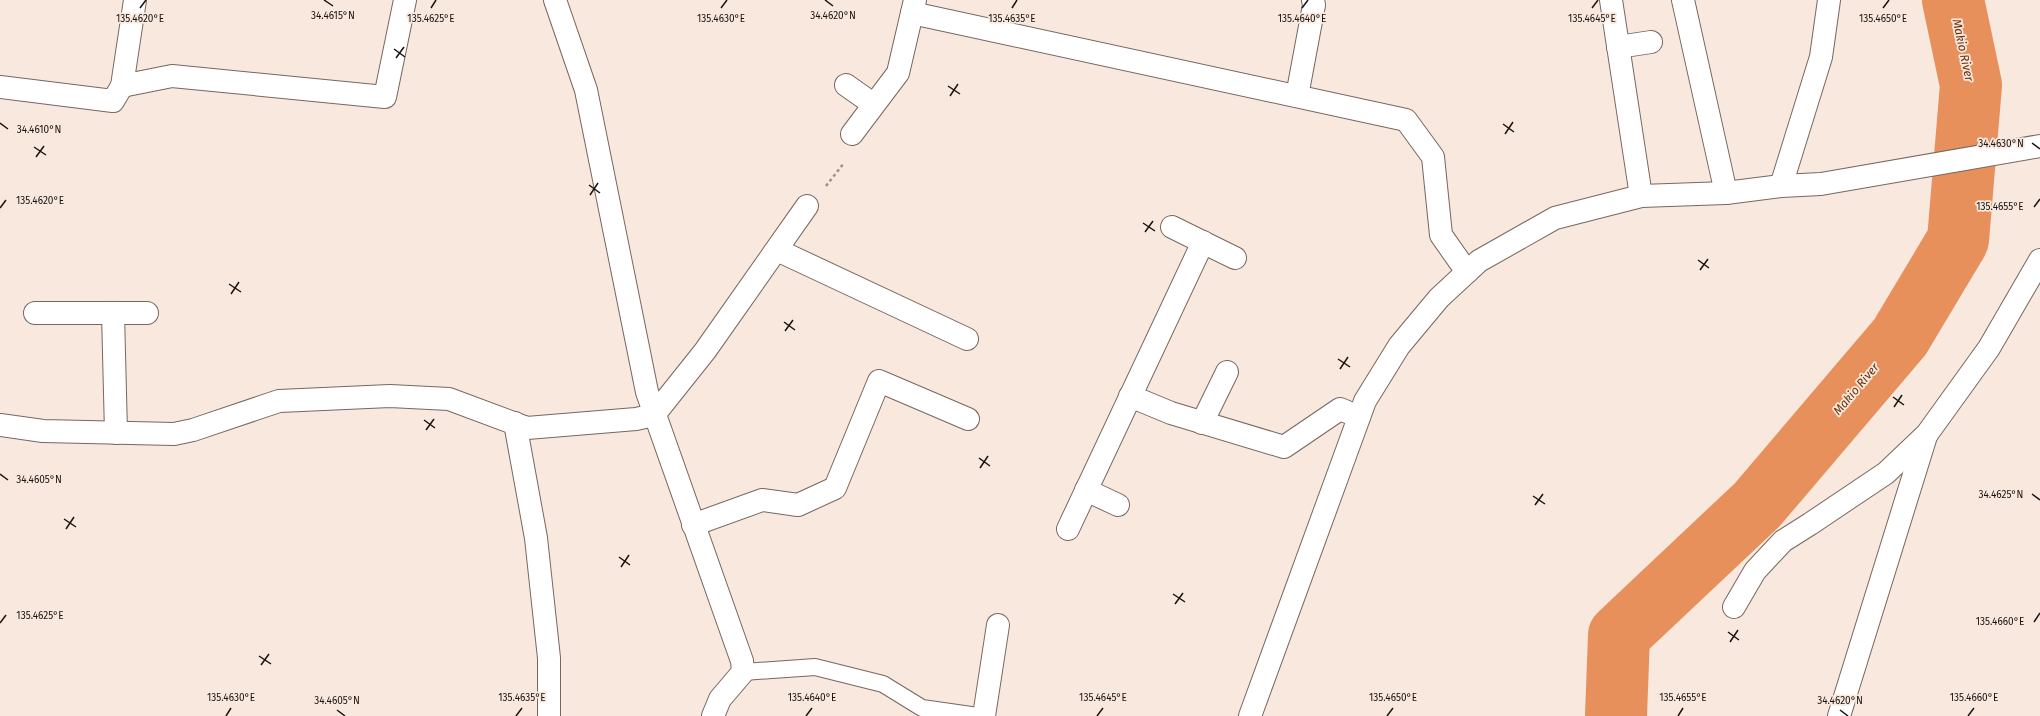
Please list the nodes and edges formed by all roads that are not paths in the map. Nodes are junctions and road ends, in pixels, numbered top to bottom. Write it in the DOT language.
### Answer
graph roads {
  1 [pos="135,0"];
  2 [pos="405,0"];
  3 [pos="555,0"];
  4 [pos="1313,0"];
  5 [pos="1611,0"];
  6 [pos="1683,0"];
  7 [pos="1829,0"];
  8 [pos="914,7"];
  9 [pos="1651,42"];
  10 [pos="1618,47"];
  11 [pos="846,85"];
  12 [pos="122,86"];
  13 [pos="0,87"];
  14 [pos="1297,96"];
  15 [pos="873,104"];
  16 [pos="852,134"];
  17 [pos="2039,146"];
  18 [pos="1781,186"];
  19 [pos="1726,193"];
  20 [pos="1641,196"];
  21 [pos="806,206"];
  22 [pos="1172,226"];
  23 [pos="1203,242"];
  24 [pos="777,250"];
  25 [pos="1235,258"];
  26 [pos="2040,260"];
  27 [pos="1467,272"];
  28 [pos="35,313"];
  29 [pos="113,313"];
  30 [pos="147,313"];
  31 [pos="967,339"];
  32 [pos="1227,372"];
  33 [pos="1130,396"];
  34 [pos="654,415"];
  35 [pos="1359,417"];
  36 [pos="968,419"];
  37 [pos="1202,423"];
  38 [pos="515,424"];
  39 [pos="0,425"];
  40 [pos="116,433"];
  41 [pos="1927,434"];
  42 [pos="1086,490"];
  43 [pos="1118,505"];
  44 [pos="693,524"];
  45 [pos="1068,529"];
  46 [pos="1734,607"];
  47 [pos="998,625"];
  48 [pos="743,672"];
  49 [pos="549,716"];
  50 [pos="713,716"];
  51 [pos="978,716"];
  52 [pos="984,716"];
  53 [pos="1250,716"];
  54 [pos="1839,716"];
  1 -- 12 [label="street"];
  2 -- 12 [label="street"];
  3 -- 34 [label="street"];
  4 -- 14 [label="street"];
  5 -- 10 [label="street"];
  6 -- 19 [label="street"];
  7 -- 18 [label="street"];
  8 -- 14 [label="street"];
  8 -- 15 [label="street"];
  9 -- 10 [label="street"];
  10 -- 20 [label="street"];
  11 -- 15 [label="street"];
  12 -- 13 [label="street"];
  14 -- 27 [label="street"];
  15 -- 16 [label="street"];
  17 -- 18 [label="street"];
  18 -- 19 [label="street"];
  19 -- 20 [label="street"];
  20 -- 27 [label="street"];
  21 -- 24 [label="street"];
  22 -- 23 [label="street"];
  23 -- 25 [label="street"];
  23 -- 33 [label="street"];
  24 -- 31 [label="street"];
  24 -- 34 [label="street"];
  26 -- 41 [label="street"];
  27 -- 35 [label="street"];
  28 -- 29 [label="street"];
  29 -- 30 [label="street"];
  29 -- 40 [label="street"];
  32 -- 37 [label="street"];
  33 -- 37 [label="street"];
  33 -- 42 [label="street"];
  34 -- 38 [label="street"];
  34 -- 44 [label="street"];
  35 -- 37 [label="street"];
  35 -- 53 [label="street"];
  36 -- 44 [label="street"];
  38 -- 40 [label="street"];
  38 -- 49 [label="street"];
  39 -- 40 [label="street"];
  41 -- 46 [label="street"];
  41 -- 54 [label="street"];
  42 -- 43 [label="street"];
  42 -- 45 [label="street"];
  44 -- 48 [label="street"];
  47 -- 52 [label="street"];
  48 -- 50 [label="street"];
  48 -- 51 [label="lane"];
}
